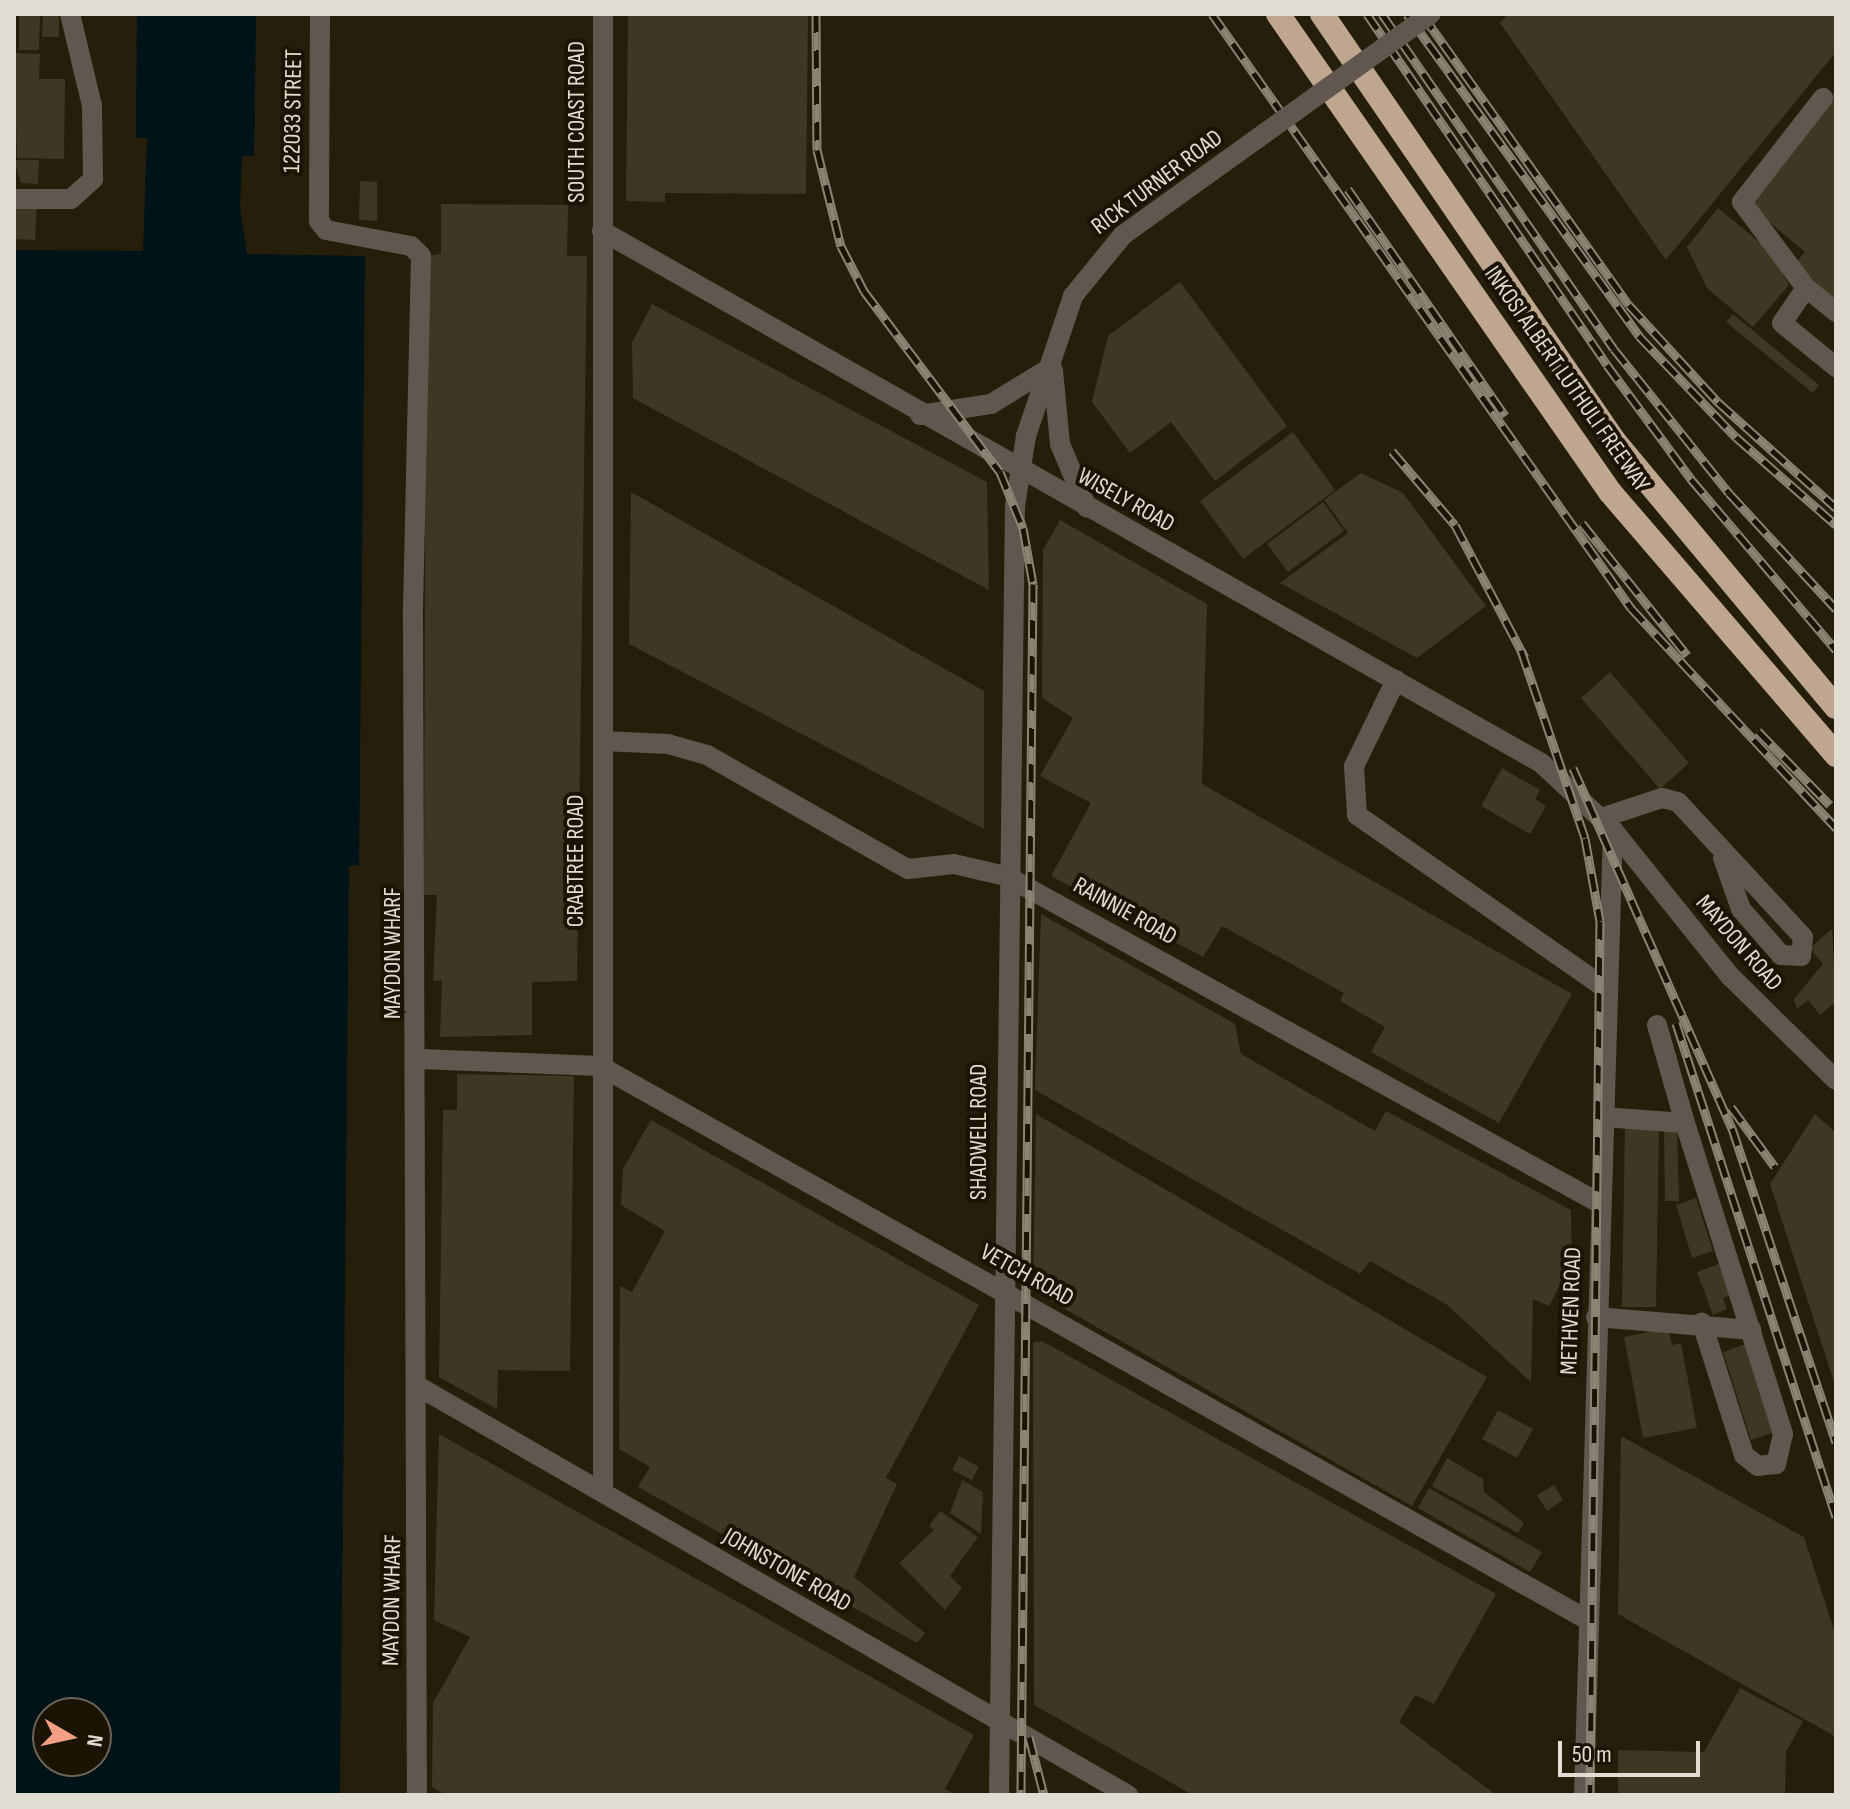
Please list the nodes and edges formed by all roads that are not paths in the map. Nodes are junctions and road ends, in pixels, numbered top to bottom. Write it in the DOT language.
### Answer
graph roads {
  1 [pos="70,14"];
  2 [pos="320,14"];
  3 [pos="603,14"];
  4 [pos="1278,14"];
  5 [pos="1322,14"];
  6 [pos="1431,14"];
  7 [pos="1823,98"];
  8 [pos="14,199"];
  9 [pos="318,209"];
  10 [pos="602,231"];
  11 [pos="1806,288"];
  12 [pos="1836,312"];
  13 [pos="1050,362"];
  14 [pos="1836,367"];
  15 [pos="920,415"];
  16 [pos="1019,469"];
  17 [pos="1087,508"];
  18 [pos="1396,680"];
  19 [pos="1836,707"];
  20 [pos="603,741"];
  21 [pos="1836,755"];
  22 [pos="1607,824"];
  23 [pos="1723,858"];
  24 [pos="1006,876"];
  25 [pos="1605,988"];
  26 [pos="1657,1025"];
  27 [pos="420,1059"];
  28 [pos="600,1066"];
  29 [pos="1836,1080"];
  30 [pos="1603,1117"];
  31 [pos="1685,1123"];
  32 [pos="1601,1204"];
  33 [pos="1005,1292"];
  34 [pos="1596,1317"];
  35 [pos="1702,1323"];
  36 [pos="1751,1330"];
  37 [pos="421,1388"];
  38 [pos="603,1492"];
  39 [pos="1586,1619"];
  40 [pos="1000,1723"];
  41 [pos="416,1785"];
  42 [pos="999,1795"];
  43 [pos="1128,1795"];
  44 [pos="1584,1795"];
  1 -- 8 [label="street"];
  2 -- 9 [label="street, 122033 STREET"];
  3 -- 10 [label="street, SOUTH COAST ROAD"];
  4 -- 21 [label="highway, INKOSI ALBERT LUTHULI FREEWAY"];
  5 -- 19 [label="highway, INKOSI ALBERT LUTHULI FREEWAY"];
  6 -- 13 [label="street, RICK TURNER ROAD, bridge"];
  7 -- 11 [label="street"];
  9 -- 27 [label="street, MAYDON WHARF"];
  10 -- 15 [label="street, WISELY ROAD"];
  10 -- 20 [label="street, CRABTREE ROAD"];
  11 -- 12 [label="street"];
  11 -- 14 [label="street"];
  13 -- 15 [label="street"];
  13 -- 16 [label="street, RICK TURNER ROAD"];
  13 -- 17 [label="street"];
  15 -- 16 [label="street, WISELY ROAD"];
  16 -- 17 [label="street, WISELY ROAD"];
  16 -- 24 [label="street, SHADWELL ROAD"];
  17 -- 18 [label="street, WISELY ROAD"];
  18 -- 22 [label="street, WISELY ROAD"];
  18 -- 25 [label="street"];
  20 -- 24 [label="street, RAINNIE ROAD"];
  20 -- 28 [label="street, CRABTREE ROAD"];
  22 -- 23 [label="street"];
  22 -- 25 [label="street, METHVEN ROAD"];
  22 -- 29 [label="street, MAYDON ROAD"];
  23 -- 23 [label="street"];
  24 -- 32 [label="street, RAINNIE ROAD"];
  24 -- 33 [label="street, SHADWELL ROAD"];
  25 -- 30 [label="street, METHVEN ROAD"];
  26 -- 31 [label="street"];
  27 -- 28 [label="street, VETCH ROAD"];
  27 -- 37 [label="street, MAYDON WHARF"];
  28 -- 33 [label="street, VETCH ROAD"];
  28 -- 38 [label="street, CRABTREE ROAD"];
  30 -- 31 [label="street"];
  30 -- 32 [label="street, METHVEN ROAD"];
  31 -- 36 [label="street"];
  32 -- 34 [label="street, METHVEN ROAD"];
  33 -- 39 [label="street, VETCH ROAD"];
  33 -- 40 [label="street, SHADWELL ROAD"];
  34 -- 35 [label="street"];
  34 -- 39 [label="street, METHVEN ROAD"];
  35 -- 36 [label="street"];
  35 -- 36 [label="street"];
  37 -- 38 [label="street, JOHNSTONE ROAD"];
  37 -- 41 [label="street, MAYDON WHARF"];
  38 -- 40 [label="street, JOHNSTONE ROAD"];
  39 -- 44 [label="street, METHVEN ROAD"];
  40 -- 42 [label="street, SHADWELL ROAD"];
  40 -- 43 [label="street, JOHNSTONE ROAD"];
}
